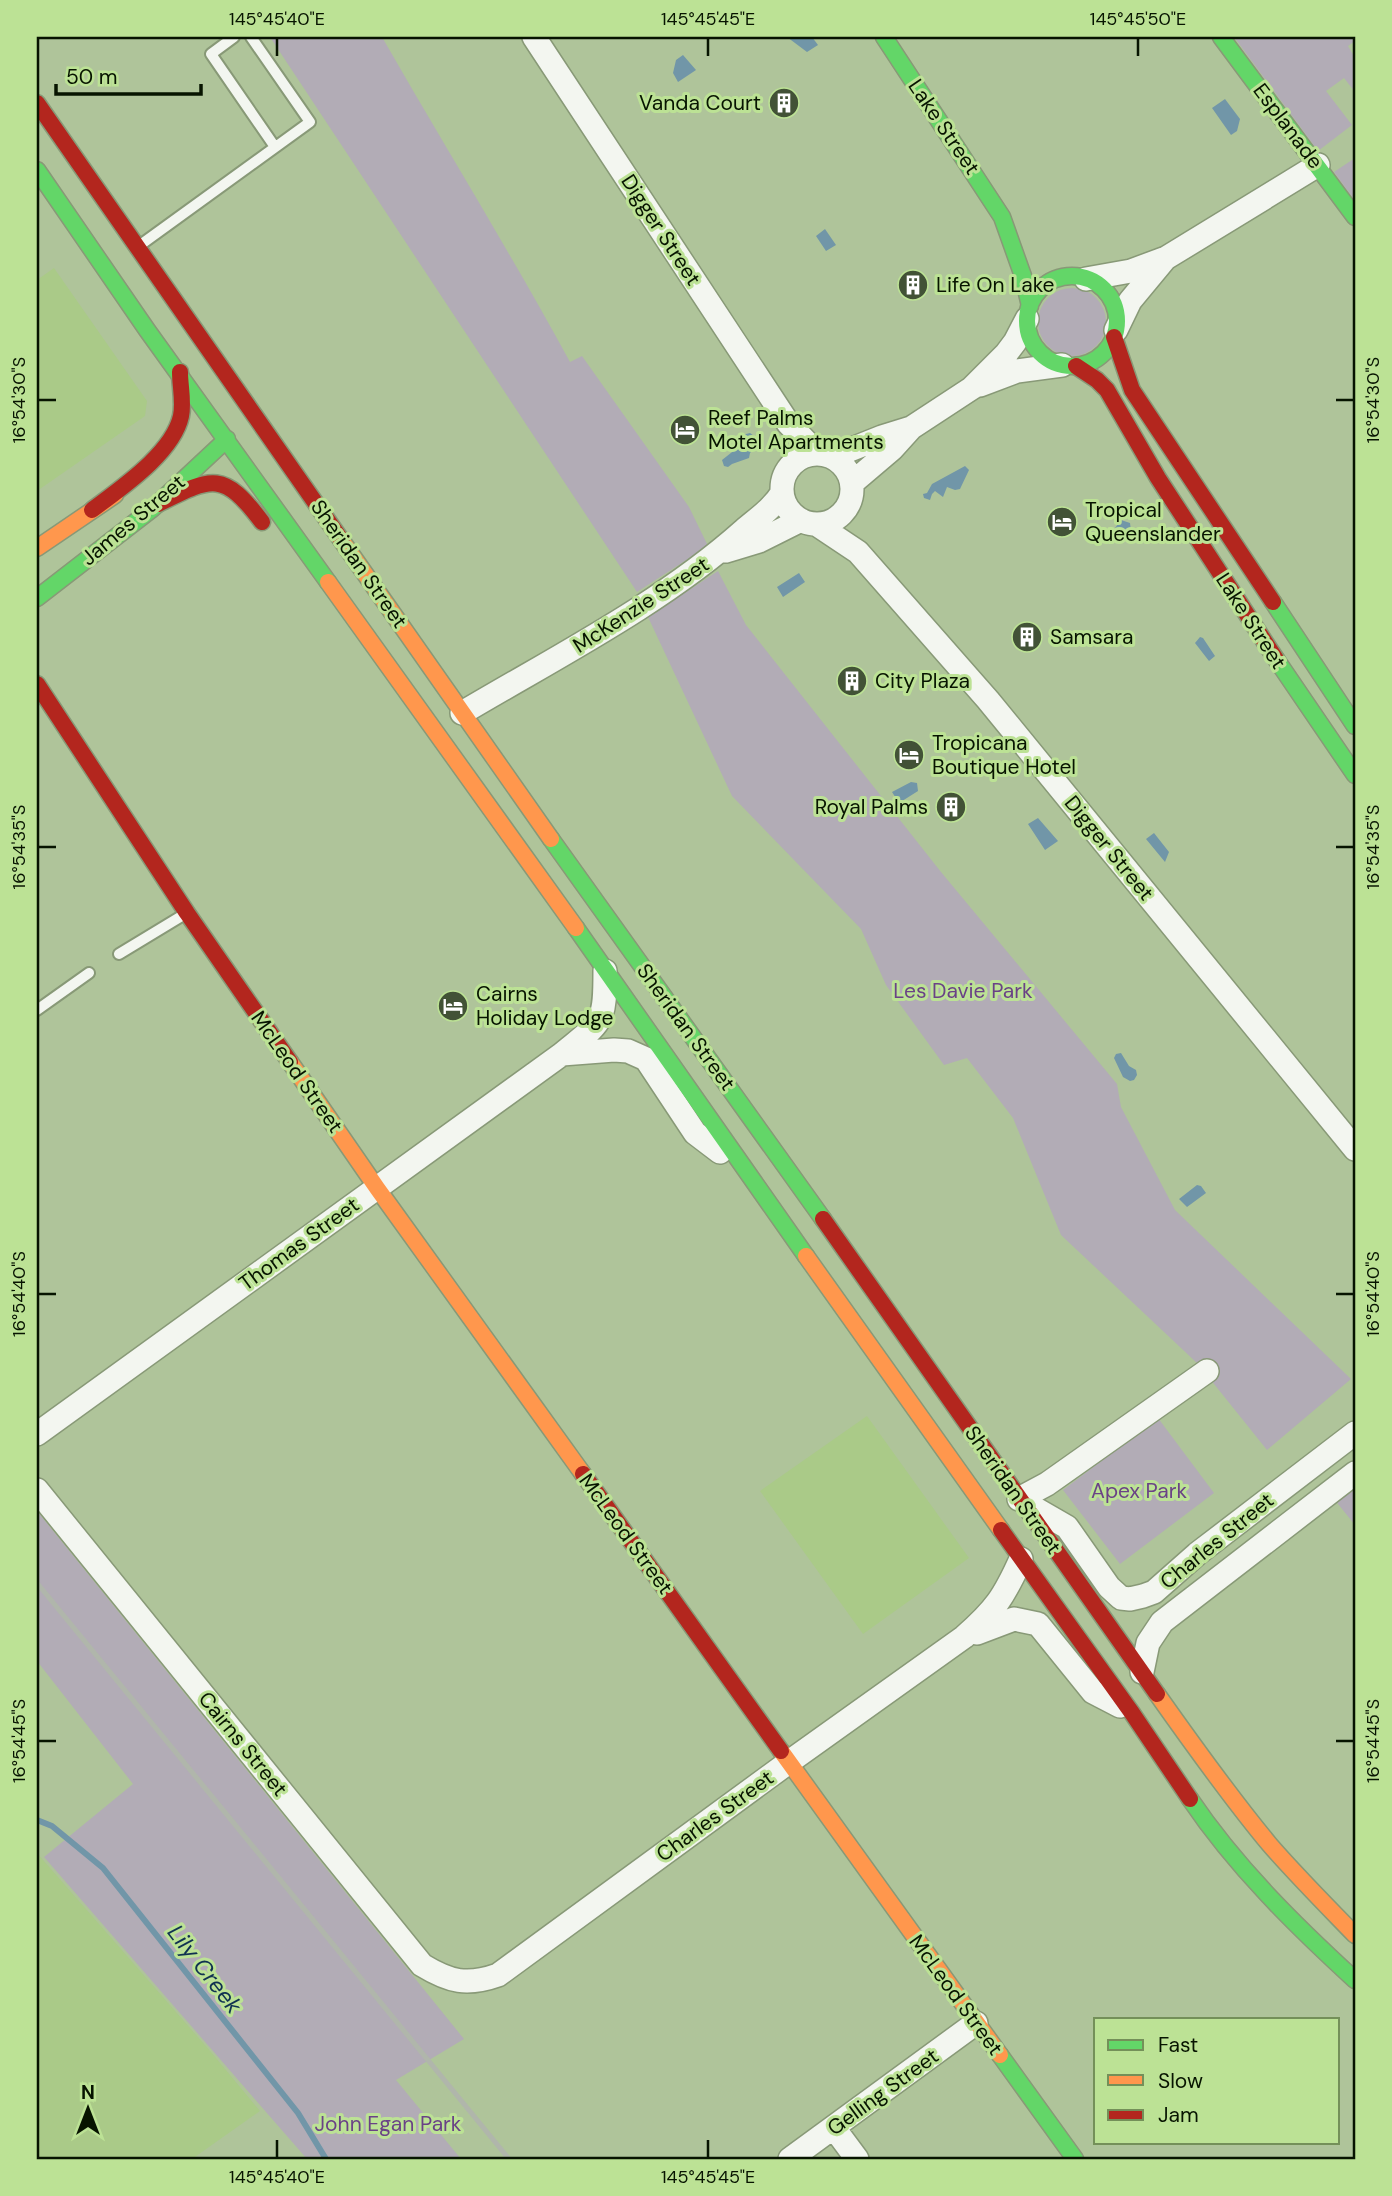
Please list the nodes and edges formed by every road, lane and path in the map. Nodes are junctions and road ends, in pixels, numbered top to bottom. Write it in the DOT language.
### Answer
graph roads {
  1 [pos="234,37"];
  2 [pos="251,37"];
  3 [pos="534,37"];
  4 [pos="884,37"];
  5 [pos="1221,37"];
  6 [pos="37,103"];
  7 [pos="275,147"];
  8 [pos="1318,165"];
  9 [pos="37,170"];
  10 [pos="1355,216"];
  11 [pos="1002,217"];
  12 [pos="1027,243"];
  13 [pos="138,246"];
  14 [pos="1166,258"];
  15 [pos="1052,266"];
  16 [pos="1082,278"];
  17 [pos="1028,312"];
  18 [pos="1115,334"];
  19 [pos="1069,365"];
  20 [pos="180,372"];
  21 [pos="972,388"];
  22 [pos="788,423"];
  23 [pos="236,425"];
  24 [pos="911,428"];
  25 [pos="200,440"];
  26 [pos="179,454"];
  27 [pos="825,456"];
  28 [pos="790,467"];
  29 [pos="782,493"];
  30 [pos="850,493"];
  31 [pos="158,504"];
  32 [pos="92,510"];
  33 [pos="808,522"];
  34 [pos="270,534"];
  35 [pos="37,548"];
  36 [pos="858,552"];
  37 [pos="719,553"];
  38 [pos="37,598"];
  39 [pos="37,684"];
  40 [pos="401,711"];
  41 [pos="1355,726"];
  42 [pos="452,728"];
  43 [pos="1355,775"];
  44 [pos="90,794"];
  45 [pos="185,909"];
  46 [pos="119,954"];
  47 [pos="604,967"];
  48 [pos="89,973"];
  49 [pos="37,1010"];
  50 [pos="562,1054"];
  51 [pos="1355,1149"];
  52 [pos="750,1175"];
  53 [pos="377,1188"];
  54 [pos="1207,1371"];
  55 [pos="1355,1433"];
  56 [pos="37,1434"];
  57 [pos="1355,1473"];
  58 [pos="37,1490"];
  59 [pos="1019,1499"];
  60 [pos="1021,1559"];
  61 [pos="1173,1576"];
  62 [pos="1191,1600"];
  63 [pos="964,1637"];
  64 [pos="1142,1672"];
  65 [pos="1132,1713"];
  66 [pos="789,1762"];
  67 [pos="1355,1935"];
  68 [pos="1355,1980"];
  69 [pos="461,1983"];
  70 [pos="976,2023"];
  71 [pos="834,2128"];
  72 [pos="790,2159"];
  73 [pos="857,2159"];
  74 [pos="1075,2159"];
  1 -- 7 [label="lane"];
  2 -- 7 [label="lane"];
  3 -- 22 [label="street, Digger Street"];
  4 -- 11 [label="main road, Lake Street"];
  5 -- 8 [label="main road, Esplanade"];
  6 -- 13 [label="main road, Sheridan Street"];
  7 -- 13 [label="lane"];
  8 -- 10 [label="main road, Esplanade"];
  8 -- 14 [label="street"];
  9 -- 20 [label="main road, Sheridan Street"];
  11 -- 12 [label="main road, Lake Street"];
  11 -- 17 [label="main road, Lake Street"];
  13 -- 23 [label="main road, Sheridan Street"];
  14 -- 16 [label="street"];
  14 -- 18 [label="street"];
  15 -- 16 [label="main road"];
  16 -- 17 [label="main road"];
  16 -- 18 [label="main road"];
  17 -- 19 [label="main road"];
  17 -- 21 [label="street"];
  18 -- 19 [label="main road"];
  18 -- 41 [label="main road, Lake Street"];
  19 -- 21 [label="street"];
  19 -- 43 [label="main road, Lake Street"];
  20 -- 23 [label="main road, Sheridan Street"];
  20 -- 32 [label="main road"];
  21 -- 24 [label="street"];
  22 -- 27 [label="street, Digger Street"];
  22 -- 28 [label="street, Digger Street"];
  23 -- 25 [label="main road"];
  23 -- 31 [label="main road, James Street"];
  23 -- 42 [label="main road, Sheridan Street"];
  23 -- 42 [label="main road, Sheridan Street"];
  24 -- 27 [label="street"];
  24 -- 30 [label="street"];
  26 -- 32 [label="main road, James Street"];
  27 -- 28 [label="street"];
  27 -- 30 [label="street"];
  28 -- 29 [label="street"];
  29 -- 33 [label="street"];
  29 -- 37 [label="street, McKenzie Street"];
  30 -- 33 [label="street"];
  30 -- 36 [label="street, Digger Street"];
  31 -- 34 [label="main road"];
  31 -- 38 [label="main road, James Street"];
  32 -- 35 [label="main road, James Street"];
  33 -- 36 [label="street, Digger Street"];
  33 -- 37 [label="street, McKenzie Street"];
  36 -- 51 [label="street, Digger Street"];
  37 -- 42 [label="street, McKenzie Street"];
  39 -- 45 [label="main road, McLeod Street"];
  40 -- 42 [label="main road"];
  42 -- 47 [label="main road, Sheridan Street"];
  42 -- 59 [label="main road, Sheridan Street"];
  44 -- 45 [label="main road, McLeod Street"];
  45 -- 46 [label="lane"];
  45 -- 53 [label="main road, McLeod Street"];
  47 -- 50 [label="street, Thomas Street"];
  47 -- 52 [label="main road, Sheridan Street"];
  48 -- 49 [label="lane"];
  50 -- 52 [label="street"];
  50 -- 53 [label="street, Thomas Street"];
  52 -- 60 [label="main road, Sheridan Street"];
  53 -- 56 [label="street, Thomas Street"];
  53 -- 66 [label="main road, McLeod Street"];
  54 -- 59 [label="street"];
  55 -- 61 [label="street, Charles Street"];
  57 -- 62 [label="street, Charles Street"];
  58 -- 69 [label="street, Cairns Street"];
  59 -- 61 [label="street, Charles Street"];
  59 -- 64 [label="main road, Sheridan Street"];
  60 -- 63 [label="street, Charles Street"];
  60 -- 65 [label="main road, Sheridan Street"];
  61 -- 62 [label="street"];
  62 -- 64 [label="street, Charles Street"];
  63 -- 65 [label="street, Charles Street"];
  63 -- 66 [label="street, Charles Street"];
  64 -- 67 [label="main road, Sheridan Street"];
  65 -- 68 [label="main road, Sheridan Street"];
  66 -- 69 [label="street, Charles Street"];
  66 -- 70 [label="main road, McLeod Street"];
  70 -- 71 [label="street, Gelling Street"];
  70 -- 74 [label="main road, McLeod Street"];
  71 -- 72 [label="street, Gelling Street"];
  71 -- 73 [label="street"];
}
